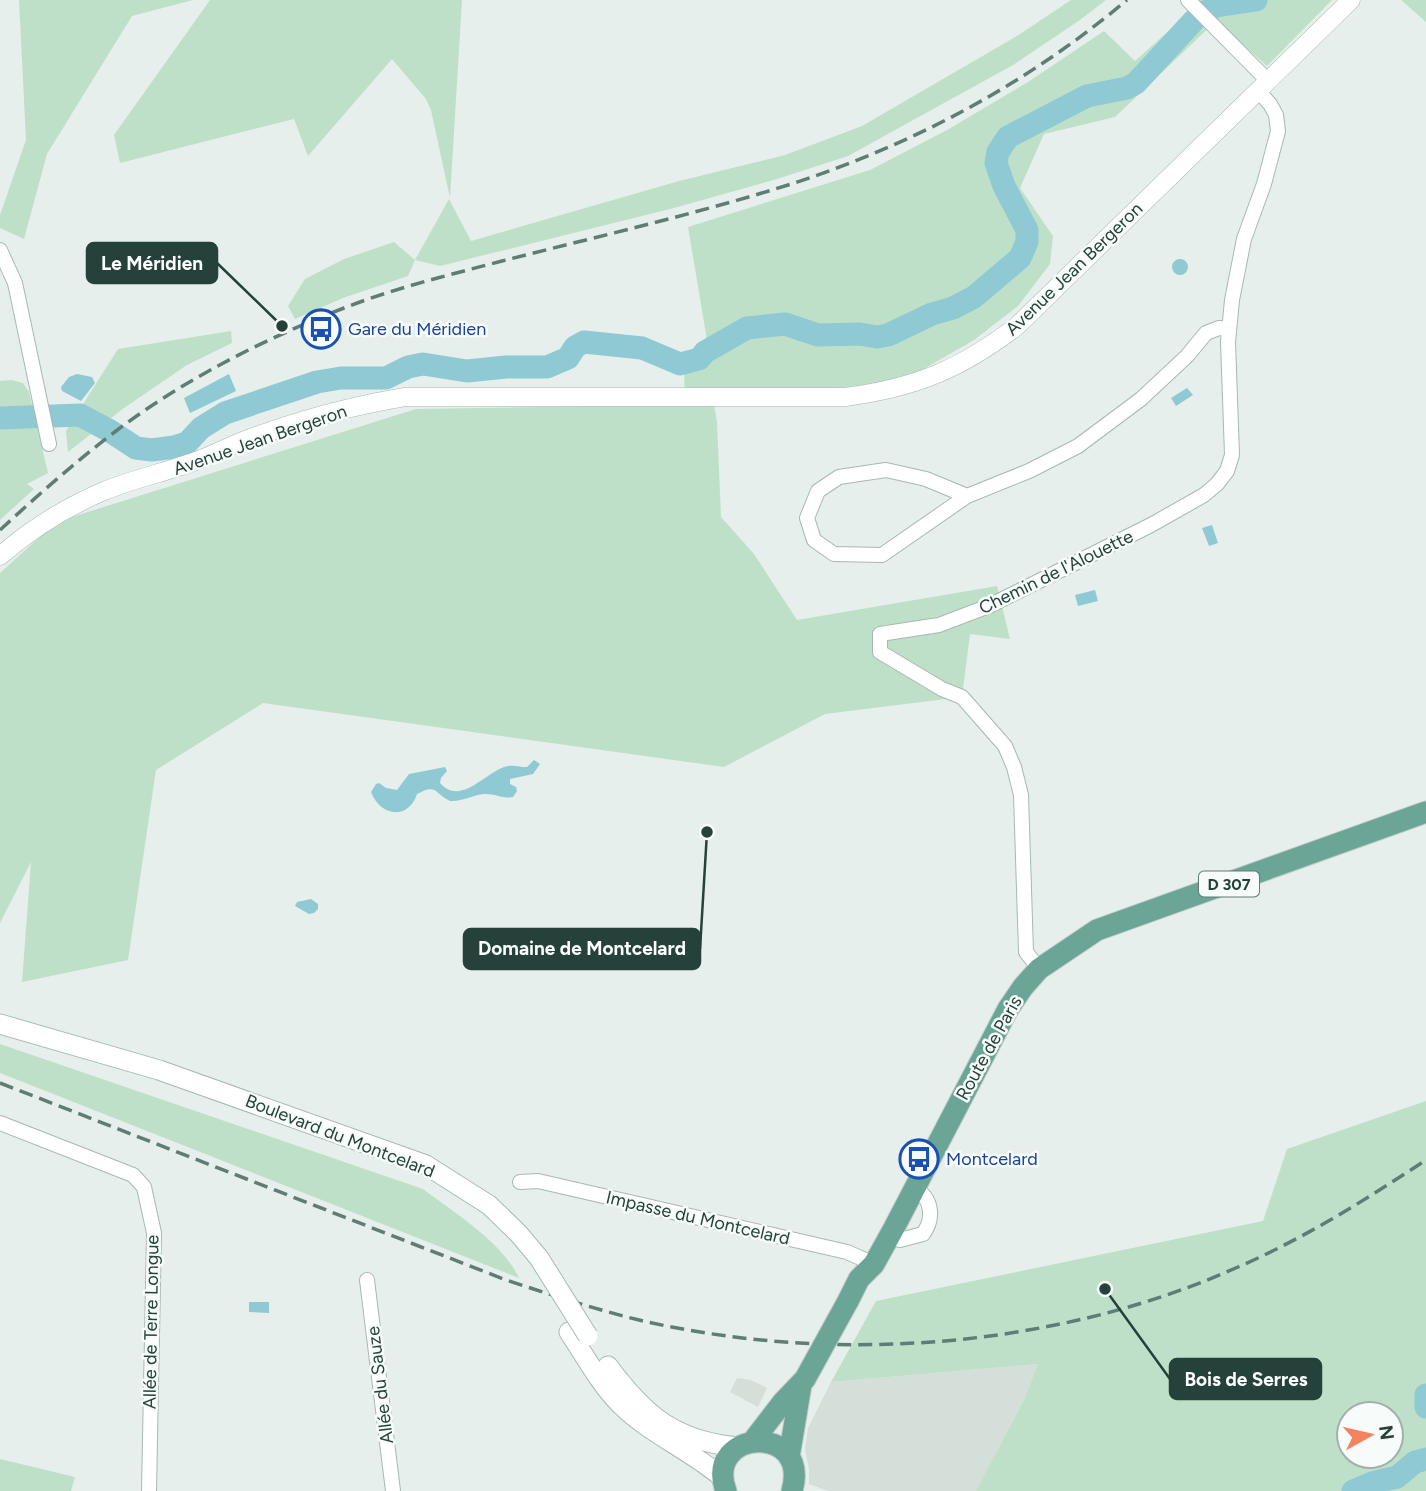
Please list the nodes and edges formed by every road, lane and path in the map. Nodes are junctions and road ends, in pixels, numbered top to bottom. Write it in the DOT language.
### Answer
graph roads {
  1 [pos="1352,0"];
  2 [pos="1191,3"];
  3 [pos="1263,86"];
  4 [pos="0,250"];
  5 [pos="1228,328"];
  6 [pos="49,444"];
  7 [pos="967,496"];
  8 [pos="0,556"];
  9 [pos="1426,812"];
  10 [pos="1039,969"];
  11 [pos="0,1024"];
  12 [pos="0,1035"];
  13 [pos="0,1123"];
  14 [pos="520,1182"];
  15 [pos="914,1188"];
  16 [pos="888,1239"];
  17 [pos="533,1261"];
  18 [pos="869,1265"];
  19 [pos="367,1280"];
  20 [pos="578,1334"];
  21 [pos="803,1382"];
  22 [pos="746,1444"];
  23 [pos="789,1457"];
  24 [pos="724,1484"];
  25 [pos="149,1491"];
  26 [pos="393,1491"];
  27 [pos="792,1491"];
  1 -- 3 [label="street, Avenue Jean Bergeron"];
  2 -- 3 [label="street, Chemin de l'Alouette"];
  3 -- 5 [label="street, Chemin de l'Alouette"];
  3 -- 8 [label="street, Avenue Jean Bergeron"];
  4 -- 6 [label="street"];
  5 -- 7 [label="street"];
  5 -- 10 [label="street, Chemin de l'Alouette"];
  7 -- 7 [label="street"];
  9 -- 10 [label="main road, Route de Paris / D 307"];
  10 -- 15 [label="main road, Route de Paris / D 307"];
  11 -- 17 [label="main road, Boulevard du Montcelard"];
  12 -- 17 [label="main road, Boulevard du Montcelard"];
  13 -- 25 [label="street, Allée de Terre Longue"];
  14 -- 18 [label="street, Impasse du Montcelard"];
  15 -- 16 [label="main road, Route de Paris / D 307"];
  15 -- 16 [label="street"];
  16 -- 18 [label="main road, Route de Paris / D 307"];
  17 -- 20 [label="main road, Boulevard du Montcelard, bridge"];
  18 -- 21 [label="main road, Route de Paris / D 307, bridge"];
  19 -- 26 [label="street, Allée du Sauze"];
  20 -- 22 [label="main road, Boulevard du Montcelard"];
  20 -- 24 [label="main road, Boulevard du Montcelard"];
  21 -- 22 [label="main road, Route de Paris"];
  21 -- 23 [label="main road, Route de Paris / D 307"];
  22 -- 23 [label="main road"];
  22 -- 24 [label="main road, Route de Paris"];
  23 -- 27 [label="main road, Route de Paris"];
}
